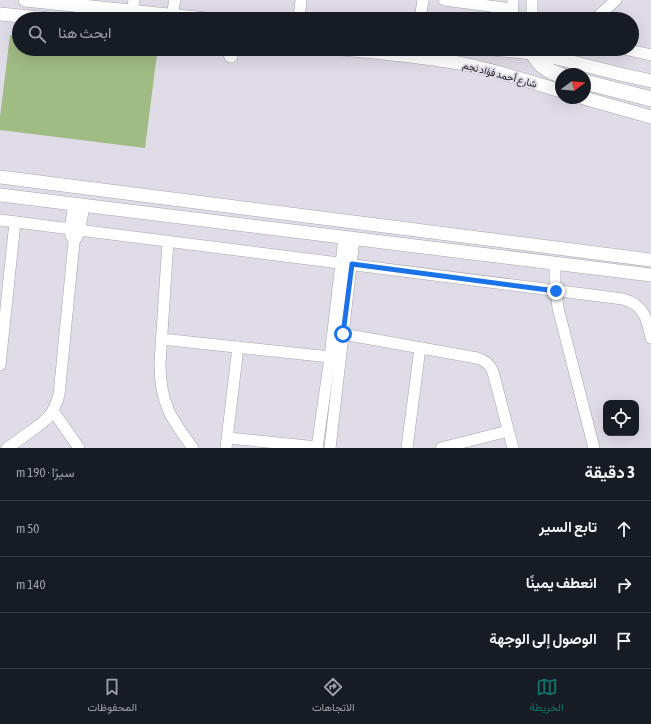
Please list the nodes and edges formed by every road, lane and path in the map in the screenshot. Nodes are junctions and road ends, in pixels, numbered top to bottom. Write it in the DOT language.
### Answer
graph roads {
  1 [pos="25,0"];
  2 [pos="175,0"];
  3 [pos="301,0"];
  4 [pos="423,0"];
  5 [pos="444,0"];
  6 [pos="532,0"];
  7 [pos="616,0"];
  8 [pos="42,1"];
  9 [pos="133,6"];
  10 [pos="512,9"];
  11 [pos="159,12"];
  12 [pos="173,12"];
  13 [pos="300,12"];
  14 [pos="421,12"];
  15 [pos="532,12"];
  16 [pos="603,12"];
  17 [pos="0,14"];
  18 [pos="12,15"];
  19 [pos="639,52"];
  20 [pos="651,55"];
  21 [pos="411,56"];
  22 [pos="536,56"];
  23 [pos="552,56"];
  24 [pos="555,73"];
  25 [pos="651,81"];
  26 [pos="591,84"];
  27 [pos="555,89"];
  28 [pos="651,99"];
  29 [pos="591,100"];
  30 [pos="651,117"];
  31 [pos="0,177"];
  32 [pos="0,195"];
  33 [pos="78,205"];
  34 [pos="0,220"];
  35 [pos="15,222"];
  36 [pos="75,230"];
  37 [pos="349,239"];
  38 [pos="168,241"];
  39 [pos="651,260"];
  40 [pos="346,264"];
  41 [pos="555,264"];
  42 [pos="651,275"];
  43 [pos="4,289"];
  44 [pos="556,291"];
  45 [pos="343,334"];
  46 [pos="651,338"];
  47 [pos="161,339"];
  48 [pos="1,347"];
  49 [pos="238,347"];
  50 [pos="420,348"];
  51 [pos="330,357"];
  52 [pos="0,365"];
  53 [pos="53,411"];
  54 [pos="508,430"];
  55 [pos="227,443"];
  56 [pos="317,444"];
  57 [pos="330,444"];
  58 [pos="12,447"];
  59 [pos="78,448"];
  60 [pos="193,448"];
  61 [pos="407,448"];
  62 [pos="441,448"];
  63 [pos="513,448"];
  64 [pos="594,448"];
  1 -- 8 [label="street"];
  2 -- 12 [label="street"];
  3 -- 13 [label="street"];
  4 -- 14 [label="street"];
  5 -- 10 [label="street"];
  6 -- 15 [label="street"];
  7 -- 16 [label="street"];
  8 -- 9 [label="street"];
  9 -- 11 [label="street"];
  17 -- 18 [label="street"];
  19 -- 20 [label="street"];
  21 -- 27 [label="street, شارع أحمد فؤاد نجم"];
  22 -- 24 [label="main road"];
  23 -- 25 [label="street"];
  26 -- 28 [label="main road"];
  29 -- 30 [label="street"];
  31 -- 39 [label="street"];
  32 -- 33 [label="street"];
  33 -- 36 [label="street"];
  33 -- 37 [label="street"];
  34 -- 35 [label="street"];
  35 -- 36 [label="street"];
  35 -- 43 [label="street"];
  36 -- 38 [label="street"];
  36 -- 53 [label="street"];
  37 -- 40 [label="street"];
  37 -- 41 [label="street"];
  38 -- 40 [label="street"];
  38 -- 47 [label="street"];
  40 -- 44 [label="street"];
  40 -- 45 [label="street"];
  40 -- 51 [label="street"];
  41 -- 42 [label="street"];
  41 -- 44 [label="street"];
  43 -- 48 [label="street"];
  44 -- 46 [label="street"];
  44 -- 64 [label="street"];
  45 -- 50 [label="street"];
  45 -- 57 [label="street"];
  47 -- 49 [label="street"];
  47 -- 60 [label="street"];
  48 -- 52 [label="street"];
  49 -- 51 [label="street"];
  49 -- 55 [label="street"];
  50 -- 54 [label="street"];
  50 -- 61 [label="street"];
  51 -- 56 [label="street"];
  53 -- 58 [label="street"];
  53 -- 59 [label="street"];
  54 -- 62 [label="street"];
  54 -- 63 [label="street"];
  55 -- 56 [label="street"];
  56 -- 57 [label="street"];
}
